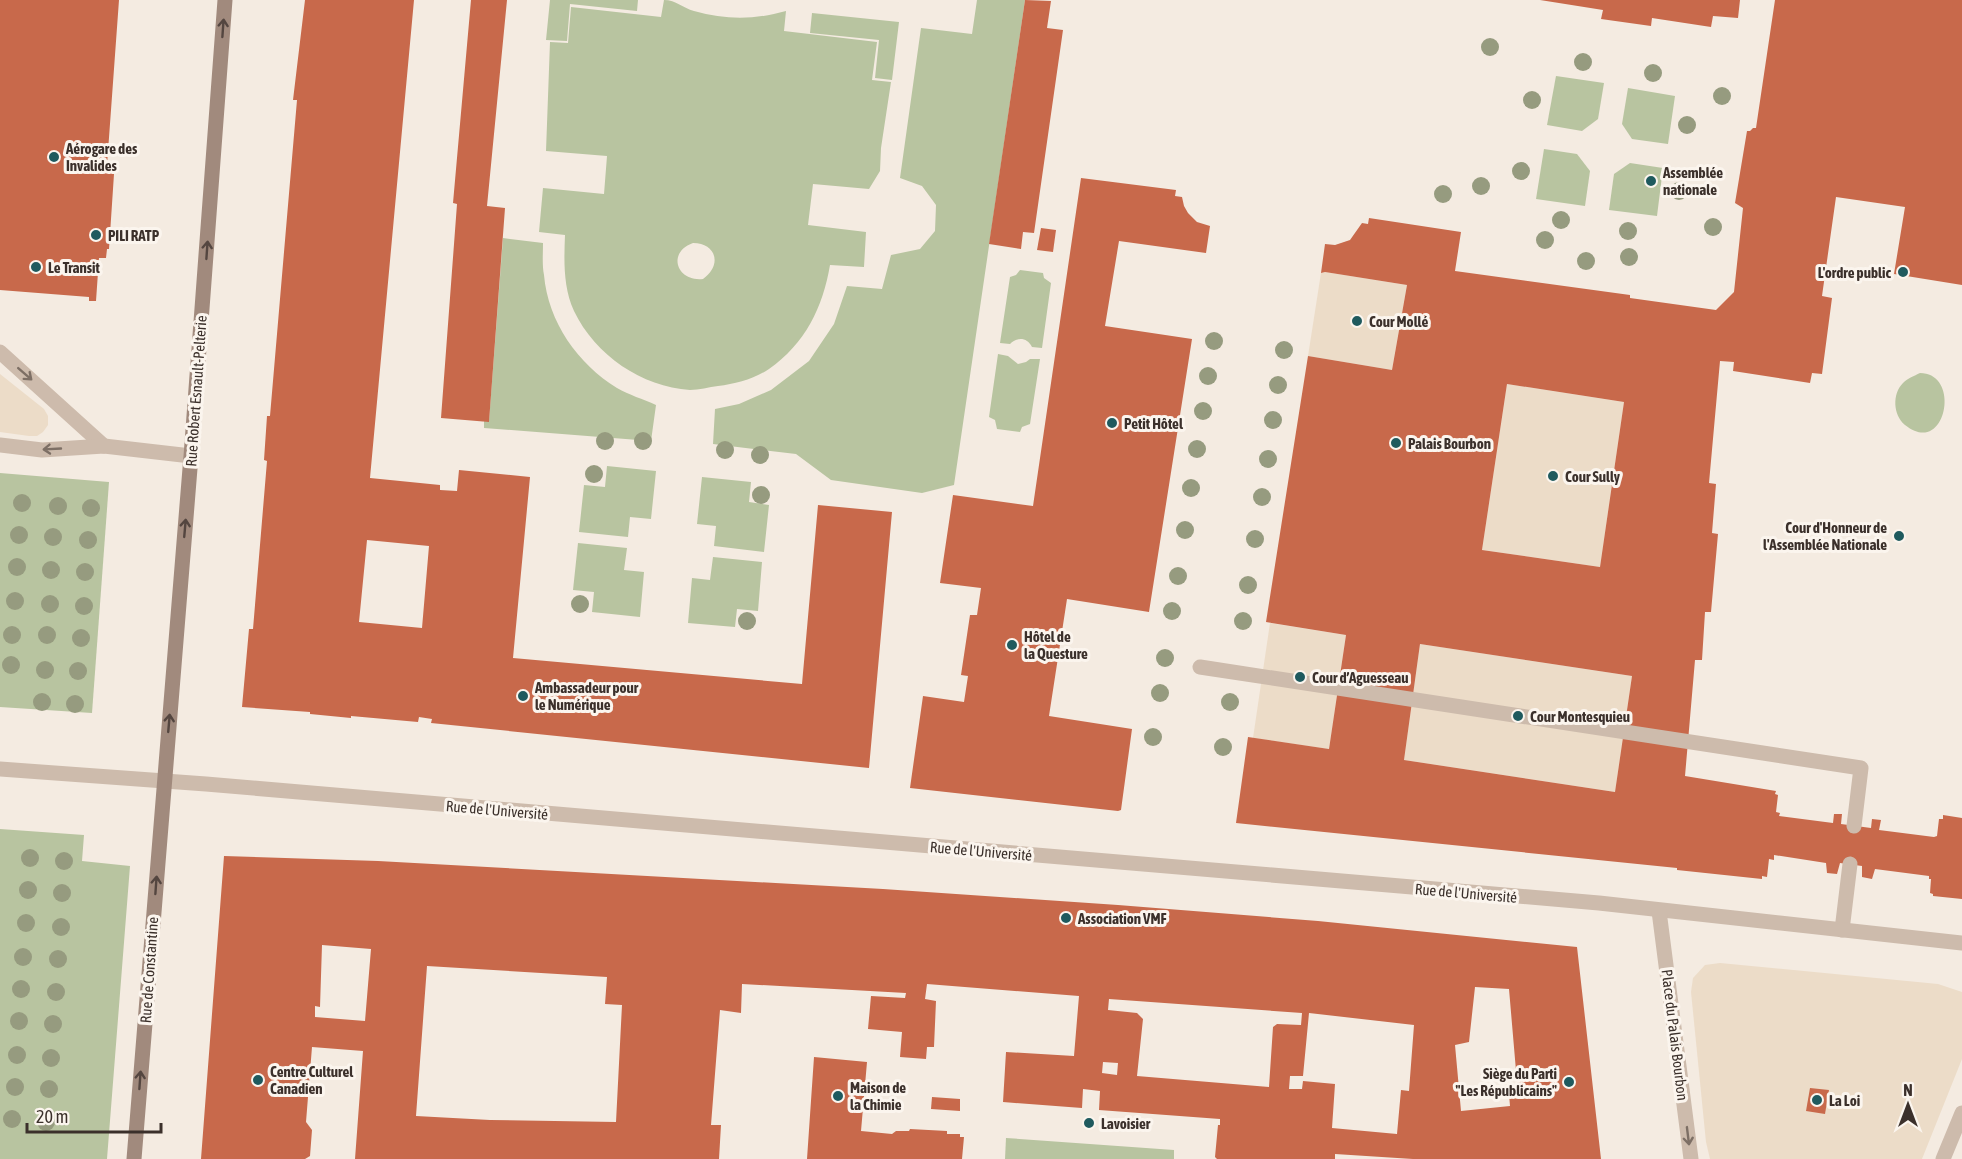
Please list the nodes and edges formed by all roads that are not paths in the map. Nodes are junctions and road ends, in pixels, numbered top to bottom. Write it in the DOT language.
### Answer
graph roads {
  1 [pos="225,0"];
  2 [pos="0,352"];
  3 [pos="0,445"];
  4 [pos="104,446"];
  5 [pos="191,456"];
  6 [pos="1200,667"];
  7 [pos="0,769"];
  8 [pos="164,781"];
  9 [pos="1854,826"];
  10 [pos="1850,864"];
  11 [pos="1659,911"];
  12 [pos="1842,930"];
  13 [pos="1962,943"];
  14 [pos="1962,1113"];
  15 [pos="134,1159"];
  16 [pos="1690,1159"];
  17 [pos="1943,1159"];
  5 -- 1 [label="street, Rue Robert Esnault-Pelterie, one-way"];
  2 -- 4 [label="street, one-way"];
  4 -- 3 [label="street, one-way"];
  4 -- 5 [label="street"];
  8 -- 5 [label="street, Rue Robert Esnault-Pelterie, one-way"];
  6 -- 9 [label="street"];
  7 -- 8 [label="street, Rue de l'Université"];
  8 -- 11 [label="street, Rue de l'Université"];
  15 -- 8 [label="street, Rue de Constantine, one-way"];
  10 -- 12 [label="street"];
  11 -- 12 [label="street, Rue de l'Université"];
  11 -- 16 [label="street, Place du Palais Bourbon, one-way"];
  12 -- 13 [label="street, Rue de l'Université"];
  14 -- 17 [label="street"];
}
